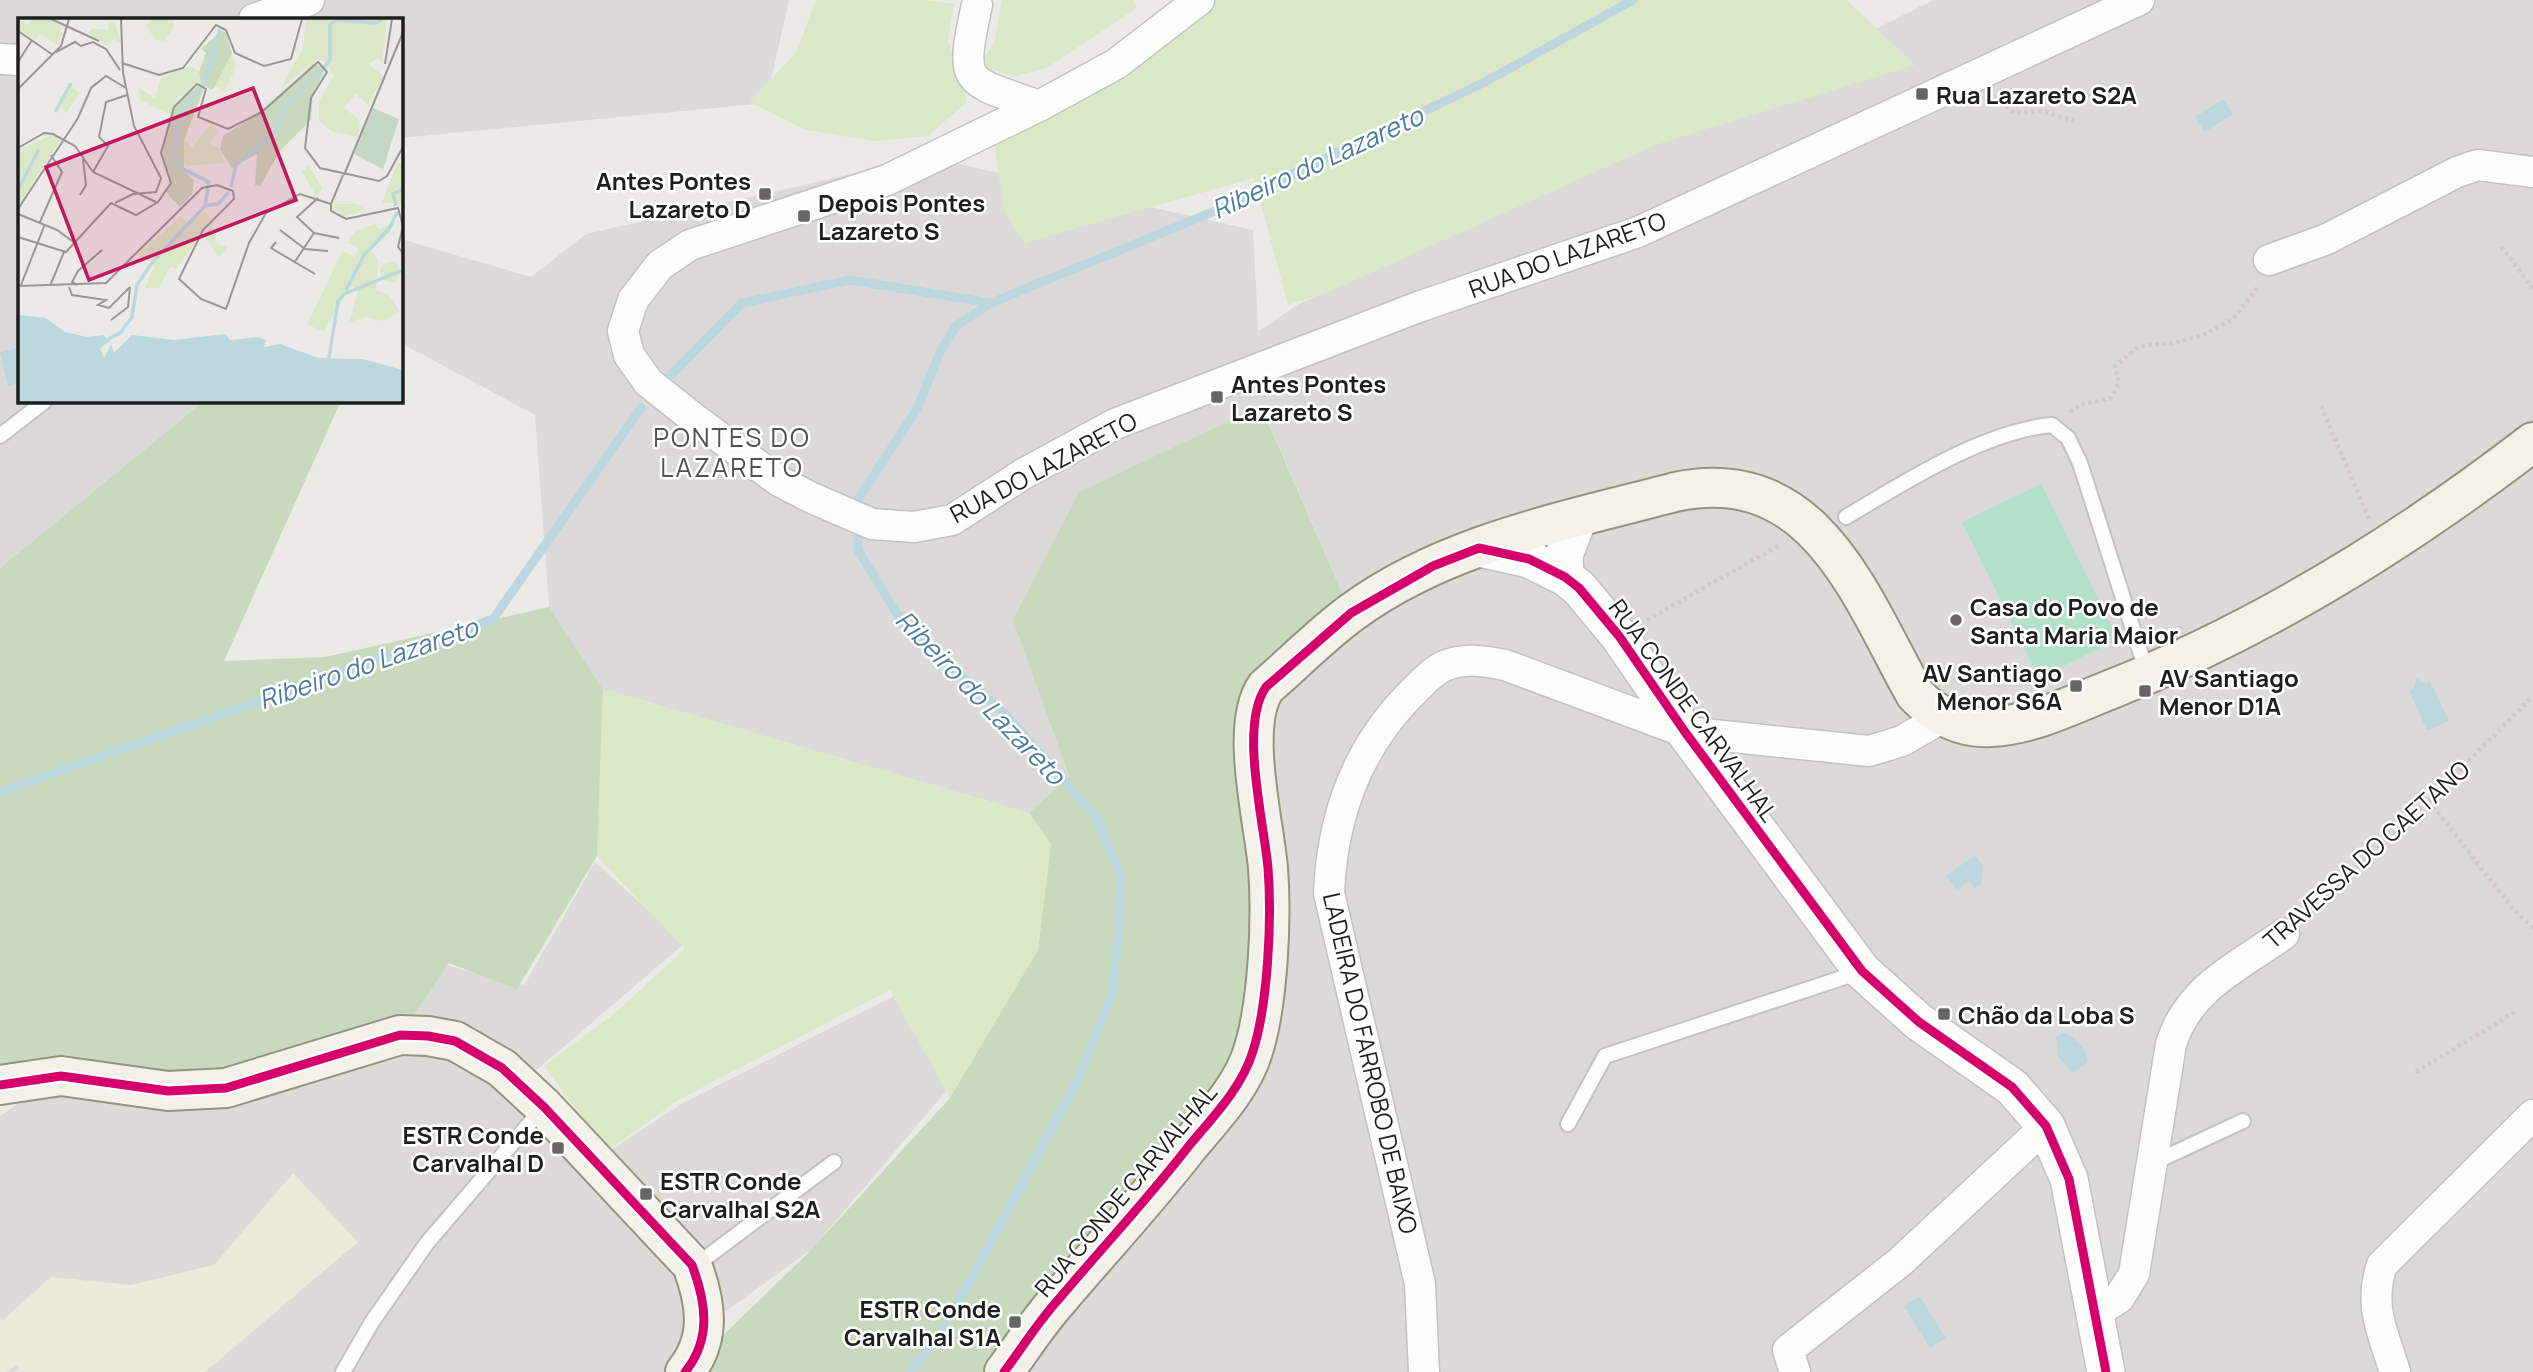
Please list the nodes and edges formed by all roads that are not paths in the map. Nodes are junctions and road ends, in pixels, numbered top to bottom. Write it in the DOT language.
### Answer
graph roads {
  1 [pos="309,0"];
  2 [pos="1199,0"];
  3 [pos="2139,0"];
  4 [pos="976,5"];
  5 [pos="259,18"];
  6 [pos="0,59"];
  7 [pos="18,60"];
  8 [pos="1039,106"];
  9 [pos="2533,172"];
  10 [pos="2267,268"];
  11 [pos="44,402"];
  12 [pos="0,436"];
  13 [pos="2532,446"];
  14 [pos="1846,517"];
  15 [pos="1578,519"];
  16 [pos="1479,548"];
  17 [pos="1565,577"];
  18 [pos="2148,675"];
  19 [pos="1942,717"];
  20 [pos="1685,732"];
  21 [pos="2284,934"];
  22 [pos="1862,971"];
  23 [pos="0,1085"];
  24 [pos="544,1107"];
  25 [pos="2533,1115"];
  26 [pos="2243,1121"];
  27 [pos="1568,1124"];
  28 [pos="2046,1126"];
  29 [pos="834,1162"];
  30 [pos="2152,1164"];
  31 [pos="692,1265"];
  32 [pos="2096,1312"];
  33 [pos="343,1372"];
  34 [pos="685,1372"];
  35 [pos="1004,1372"];
  36 [pos="1424,1372"];
  37 [pos="1795,1372"];
  38 [pos="2106,1372"];
  39 [pos="2395,1372"];
  1 -- 5 [label="street"];
  2 -- 8 [label="street, RUA DO LAZARETO"];
  3 -- 8 [label="street, RUA DO LAZARETO"];
  4 -- 8 [label="street"];
  6 -- 7 [label="street"];
  9 -- 10 [label="street"];
  11 -- 12 [label="lane"];
  13 -- 18 [label="main road"];
  14 -- 18 [label="lane"];
  15 -- 16 [label="main road"];
  15 -- 17 [label="street"];
  15 -- 19 [label="main road"];
  16 -- 17 [label="street, RUA CONDE CARVALHAL"];
  16 -- 35 [label="main road, RUA CONDE CARVALHAL"];
  17 -- 20 [label="street, RUA CONDE CARVALHAL"];
  18 -- 19 [label="main road"];
  19 -- 20 [label="street, LADEIRA DO FARROBO DE BAIXO"];
  20 -- 22 [label="street, RUA CONDE CARVALHAL"];
  20 -- 36 [label="street, LADEIRA DO FARROBO DE BAIXO"];
  21 -- 30 [label="street, TRAVESSA DO CAETANO"];
  22 -- 27 [label="lane"];
  22 -- 28 [label="street, RUA CONDE CARVALHAL"];
  23 -- 24 [label="main road"];
  24 -- 31 [label="main road"];
  24 -- 33 [label="lane"];
  25 -- 39 [label="street"];
  26 -- 30 [label="lane"];
  28 -- 32 [label="street, RUA CONDE CARVALHAL"];
  28 -- 37 [label="street"];
  29 -- 31 [label="lane"];
  30 -- 32 [label="street, TRAVESSA DO CAETANO"];
  31 -- 34 [label="main road"];
  32 -- 38 [label="street, RUA CONDE CARVALHAL"];
}
